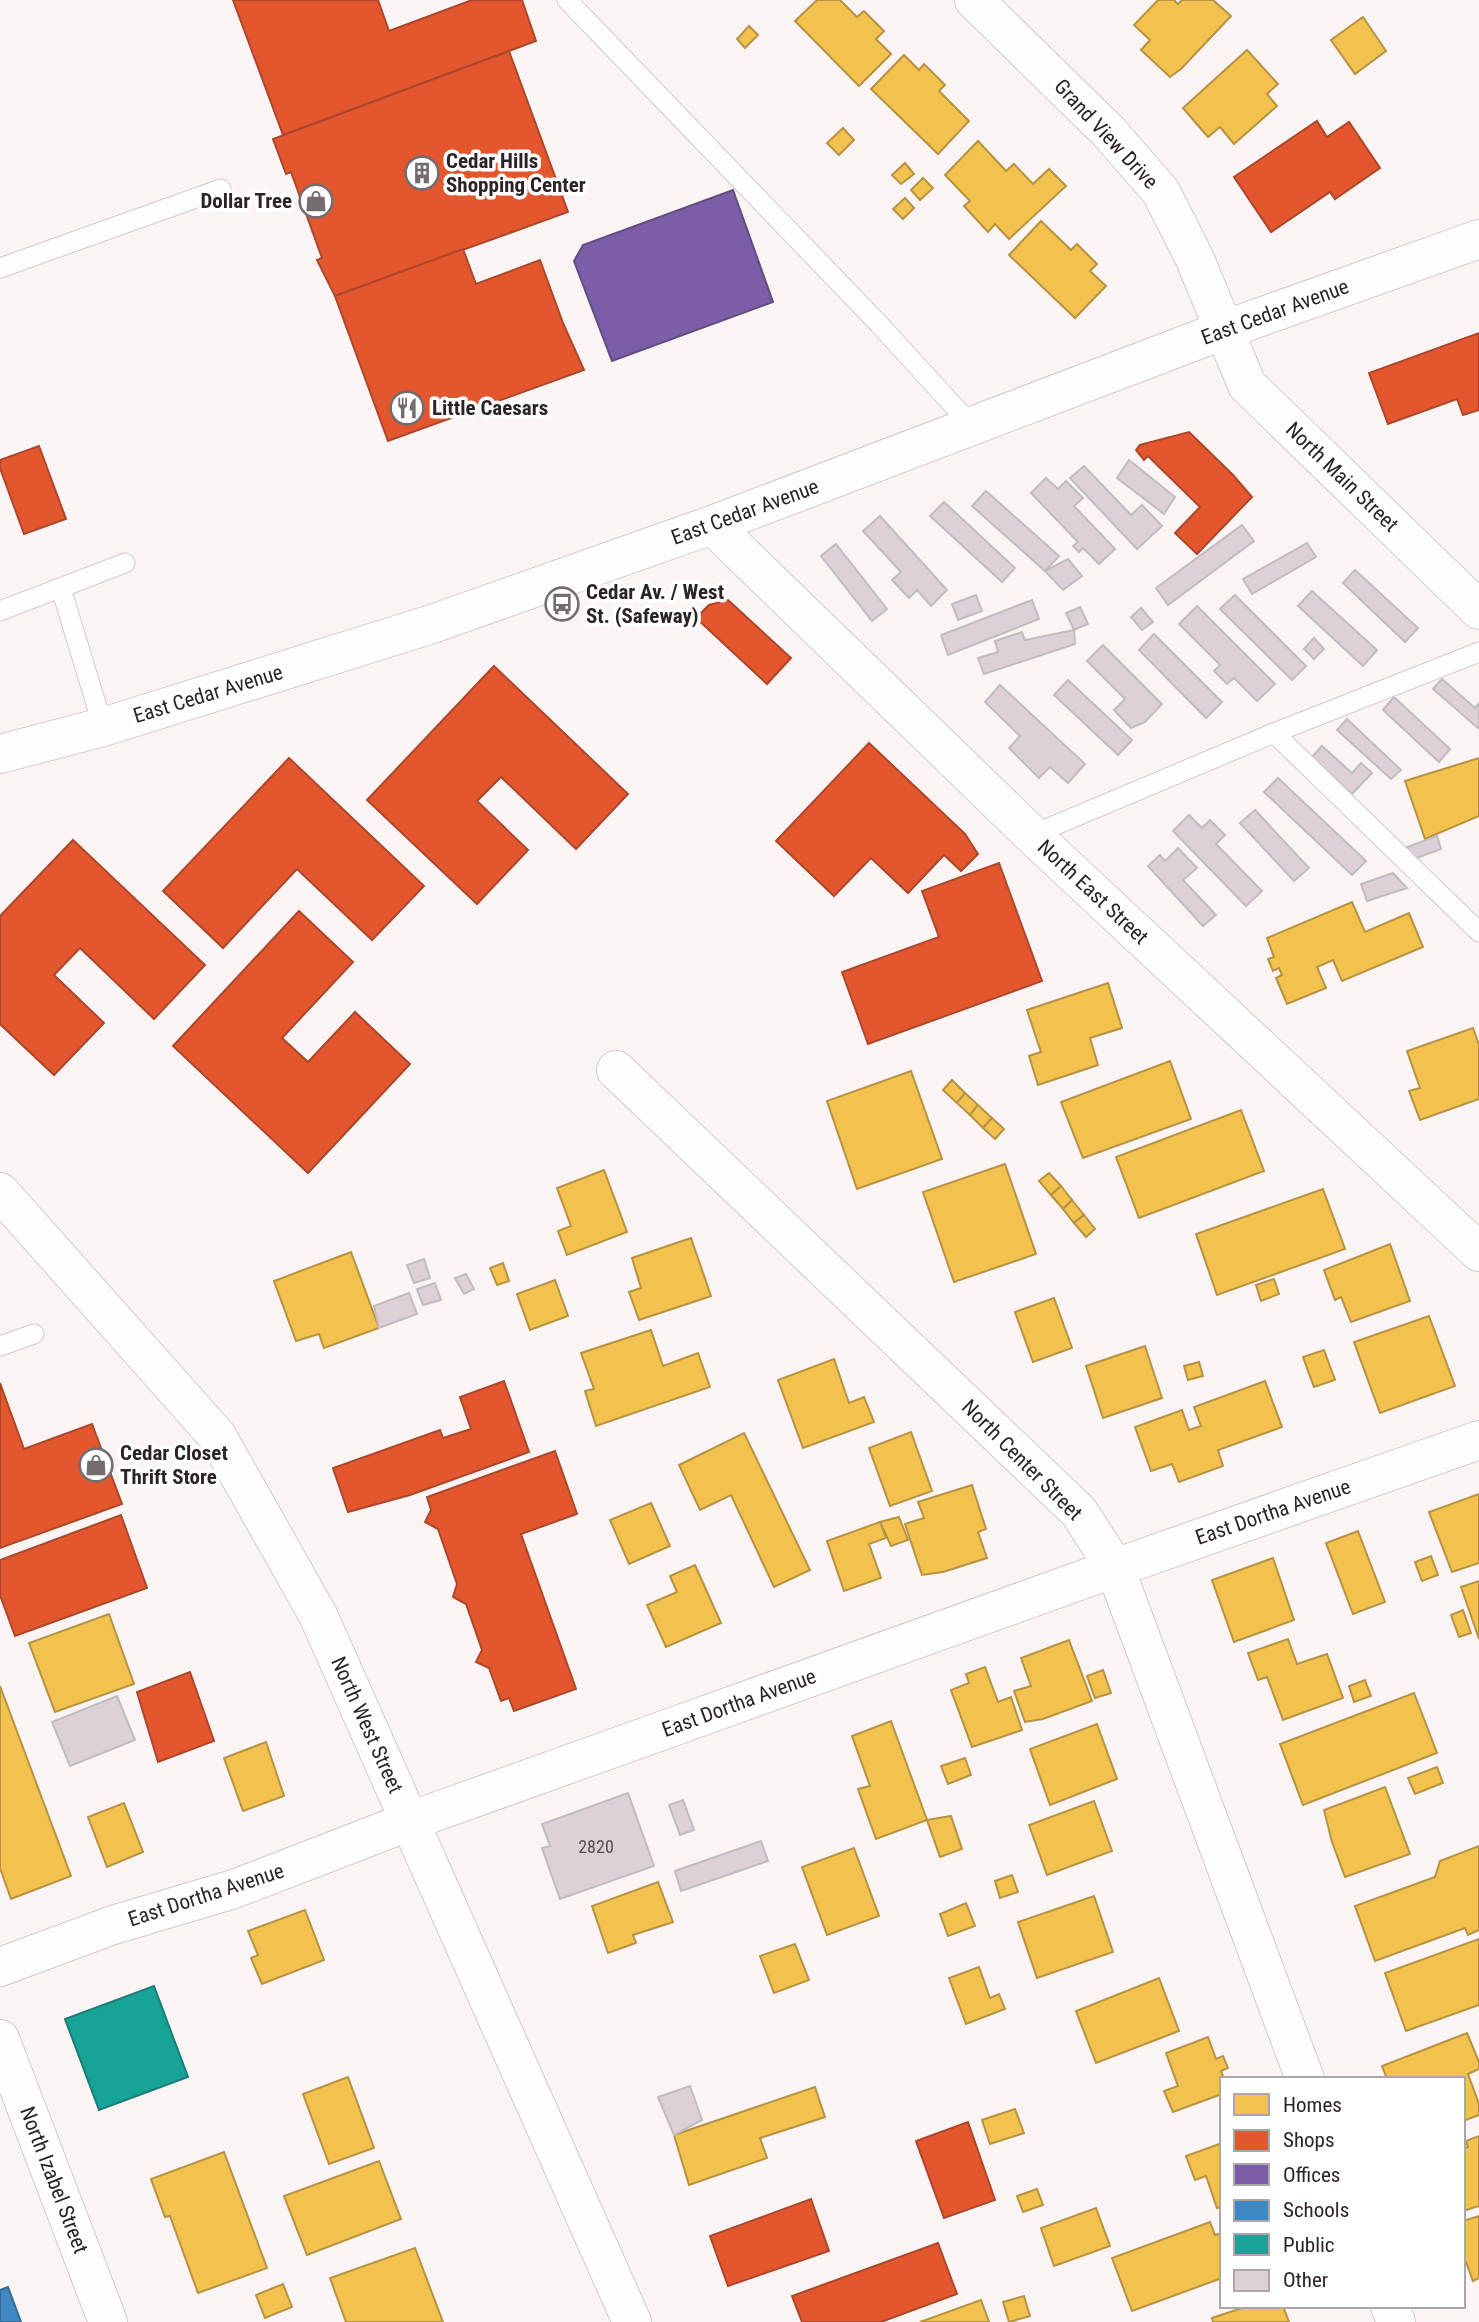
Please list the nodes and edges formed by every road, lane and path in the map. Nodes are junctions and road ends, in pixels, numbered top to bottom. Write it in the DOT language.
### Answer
graph roads {
  1 [pos="567,0"];
  2 [pos="974,0"];
  3 [pos="221,189"];
  4 [pos="1479,239"];
  5 [pos="0,268"];
  6 [pos="1224,330"];
  7 [pos="972,426"];
  8 [pos="712,526"];
  9 [pos="125,563"];
  10 [pos="61,588"];
  11 [pos="1479,610"];
  12 [pos="0,611"];
  13 [pos="1479,652"];
  14 [pos="103,727"];
  15 [pos="1274,733"];
  16 [pos="0,754"];
  17 [pos="1032,835"];
  18 [pos="1479,932"];
  19 [pos="616,1070"];
  20 [pos="0,1192"];
  21 [pos="1479,1252"];
  22 [pos="34,1334"];
  23 [pos="0,1346"];
  24 [pos="1479,1440"];
  25 [pos="1115,1567"];
  26 [pos="410,1821"];
  27 [pos="0,1967"];
  28 [pos="0,2039"];
  29 [pos="1304,2077"];
  30 [pos="108,2322"];
  31 [pos="632,2322"];
  1 -- 7 [label="lane"];
  2 -- 6 [label="street, Grand View Drive"];
  3 -- 5 [label="lane"];
  4 -- 6 [label="street, East Cedar Avenue"];
  6 -- 7 [label="street, East Cedar Avenue"];
  6 -- 11 [label="street, North Main Street"];
  7 -- 8 [label="street, East Cedar Avenue"];
  8 -- 14 [label="street, East Cedar Avenue"];
  8 -- 17 [label="street, North East Street"];
  9 -- 10 [label="lane"];
  10 -- 12 [label="lane"];
  10 -- 14 [label="lane"];
  13 -- 15 [label="lane"];
  14 -- 16 [label="street, East Cedar Avenue"];
  15 -- 17 [label="lane"];
  15 -- 18 [label="lane"];
  17 -- 21 [label="street, North East Street"];
  19 -- 25 [label="street, North Center Street"];
  20 -- 26 [label="street, North West Street"];
  22 -- 23 [label="lane"];
  24 -- 25 [label="street, East Dortha Avenue"];
  25 -- 26 [label="street, East Dortha Avenue"];
  25 -- 29 [label="street, North Center Street"];
  26 -- 27 [label="street, East Dortha Avenue"];
  26 -- 31 [label="street, North West Street"];
  28 -- 30 [label="street, North Izabel Street"];
}
